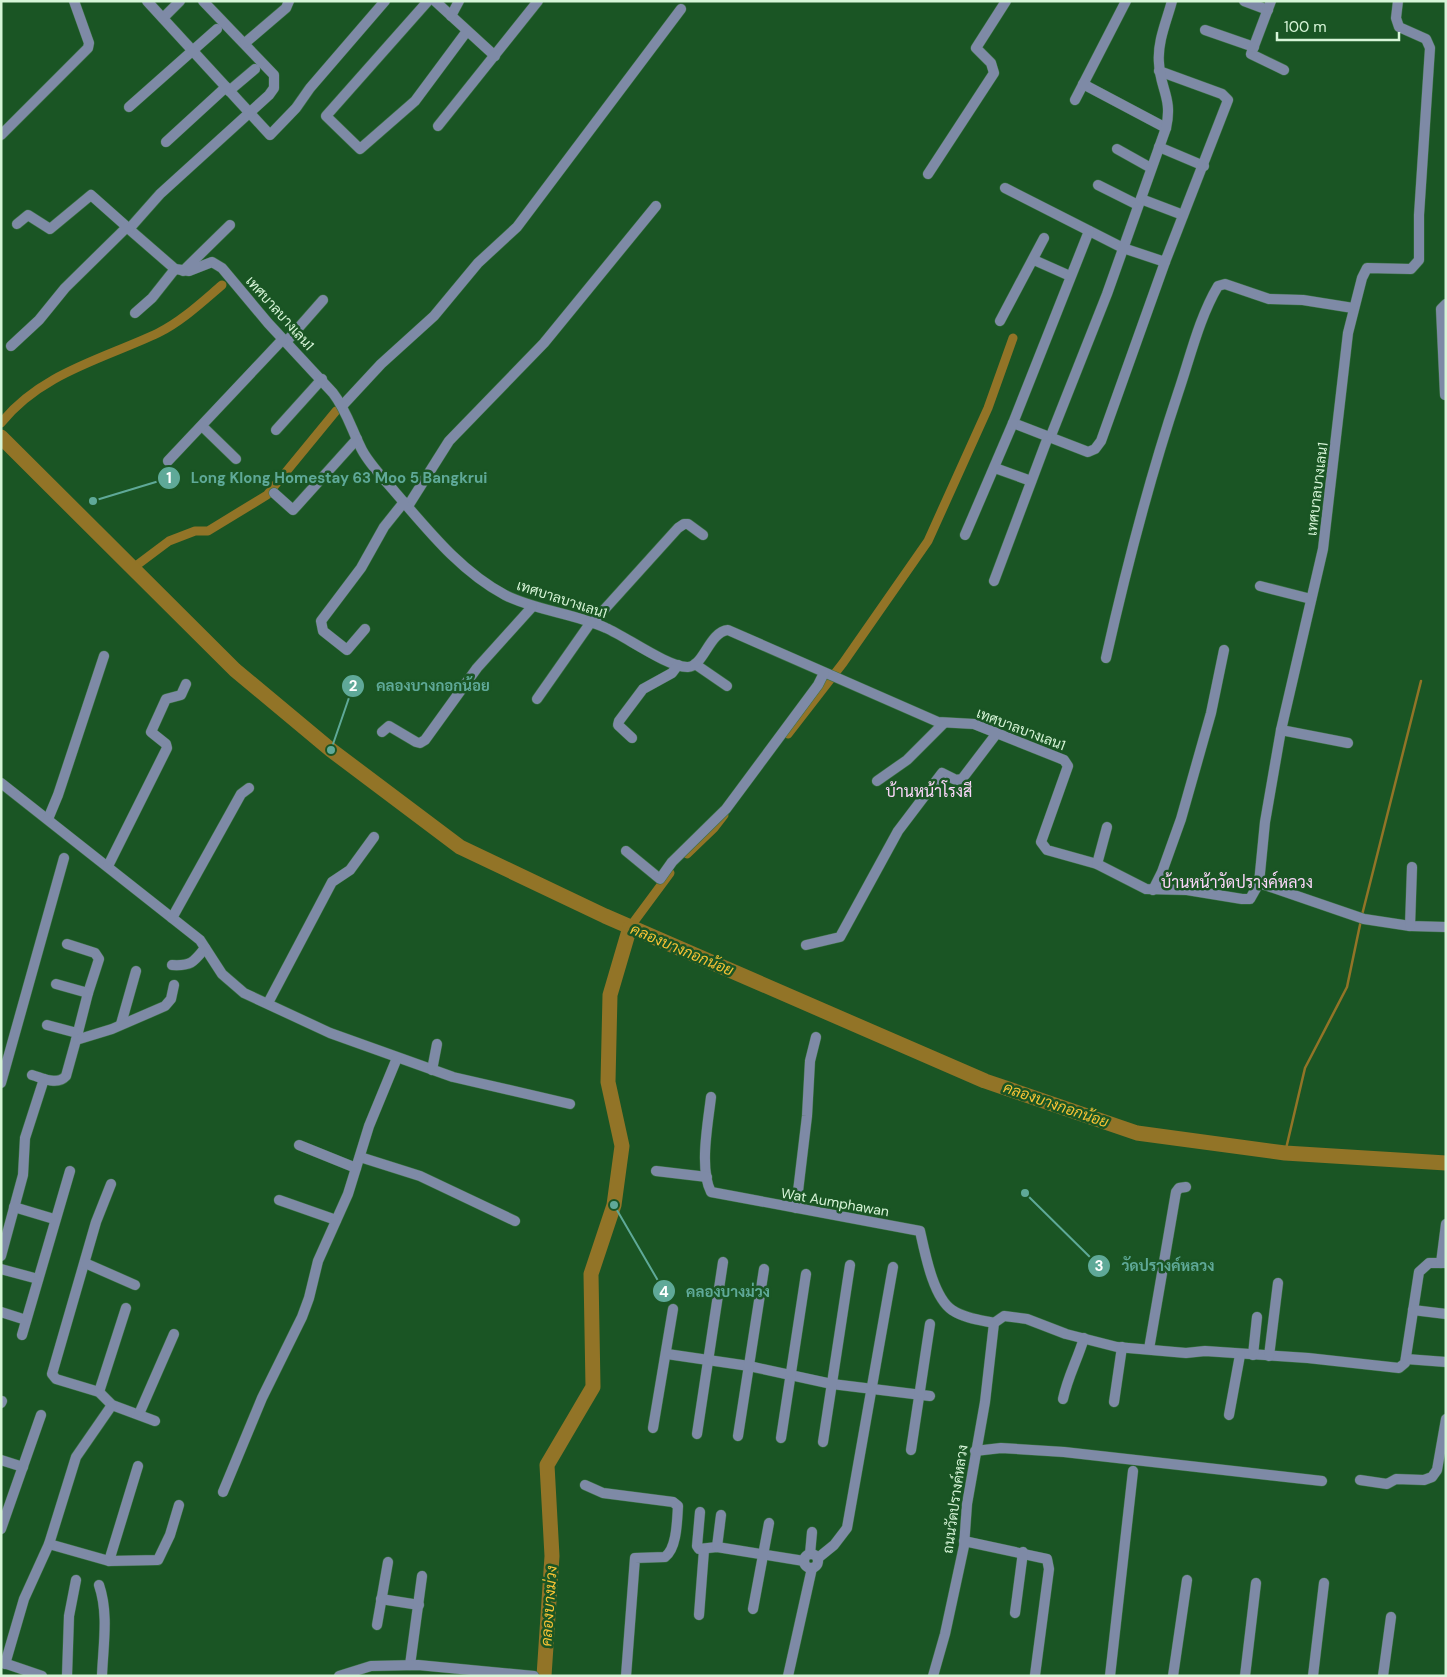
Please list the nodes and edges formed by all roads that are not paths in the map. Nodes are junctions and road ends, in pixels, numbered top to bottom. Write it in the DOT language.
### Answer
graph roads {
  1 [pos="74,1"];
  2 [pos="147,1"];
  3 [pos="180,1"];
  4 [pos="289,1"];
  5 [pos="385,1"];
  6 [pos="428,1"];
  7 [pos="435,1"];
  8 [pos="459,1"];
  9 [pos="538,1"];
  10 [pos="1006,1"];
  11 [pos="1126,1"];
  12 [pos="1172,1"];
  13 [pos="1244,1"];
  14 [pos="1398,1"];
  15 [pos="205,3"];
  16 [pos="1270,6"];
  17 [pos="681,9"];
  18 [pos="451,16"];
  19 [pos="163,18"];
  20 [pos="217,29"];
  21 [pos="1205,30"];
  22 [pos="467,31"];
  23 [pos="245,43"];
  24 [pos="1254,47"];
  25 [pos="192,51"];
  26 [pos="494,56"];
  27 [pos="254,69"];
  28 [pos="1159,70"];
  29 [pos="1284,70"];
  30 [pos="1084,84"];
  31 [pos="228,89"];
  32 [pos="1074,100"];
  33 [pos="130,107"];
  34 [pos="249,113"];
  35 [pos="438,126"];
  36 [pos="1166,128"];
  37 [pos="1,135"];
  38 [pos="166,142"];
  39 [pos="1159,147"];
  40 [pos="1117,149"];
  41 [pos="1204,166"];
  42 [pos="1151,168"];
  43 [pos="928,174"];
  44 [pos="1098,185"];
  45 [pos="1005,188"];
  46 [pos="1139,202"];
  47 [pos="656,206"];
  48 [pos="1183,215"];
  49 [pos="17,224"];
  50 [pos="230,225"];
  51 [pos="129,229"];
  52 [pos="1089,231"];
  53 [pos="1044,238"];
  54 [pos="1124,248"];
  55 [pos="1034,260"];
  56 [pos="1166,262"];
  57 [pos="179,270"];
  58 [pos="1070,276"];
  59 [pos="323,300"];
  60 [pos="1446,304"];
  61 [pos="1353,308"];
  62 [pos="135,313"];
  63 [pos="1000,321"];
  64 [pos="285,340"];
  65 [pos="11,346"];
  66 [pos="322,379"];
  67 [pos="1445,395"];
  68 [pos="342,405"];
  69 [pos="1013,423"];
  70 [pos="202,426"];
  71 [pos="276,430"];
  72 [pos="1049,438"];
  73 [pos="357,440"];
  74 [pos="236,459"];
  75 [pos="168,461"];
  76 [pos="995,468"];
  77 [pos="1031,481"];
  78 [pos="274,493"];
  79 [pos="406,504"];
  80 [pos="703,535"];
  81 [pos="965,535"];
  82 [pos="994,581"];
  83 [pos="1260,586"];
  84 [pos="1311,599"];
  85 [pos="532,607"];
  86 [pos="592,622"];
  87 [pos="365,629"];
  88 [pos="1224,650"];
  89 [pos="104,656"];
  90 [pos="1106,658"];
  91 [pos="695,664"];
  92 [pos="678,665"];
  93 [pos="825,673"];
  94 [pos="186,684"];
  95 [pos="727,686"];
  96 [pos="537,699"];
  97 [pos="944,723"];
  98 [pos="1281,730"];
  99 [pos="382,732"];
  100 [pos="997,734"];
  101 [pos="632,738"];
  102 [pos="1348,743"];
  103 [pos="876,781"];
  104 [pos="1,783"];
  105 [pos="249,788"];
  106 [pos="48,819"];
  107 [pos="1107,827"];
  108 [pos="374,836"];
  109 [pos="626,851"];
  110 [pos="64,858"];
  111 [pos="1097,864"];
  112 [pos="108,866"];
  113 [pos="1412,867"];
  114 [pos="1258,883"];
  115 [pos="1154,890"];
  116 [pos="172,918"];
  117 [pos="1410,926"];
  118 [pos="1446,927"];
  119 [pos="67,944"];
  120 [pos="806,945"];
  121 [pos="205,948"];
  122 [pos="172,965"];
  123 [pos="136,971"];
  124 [pos="56,984"];
  125 [pos="174,985"];
  126 [pos="88,993"];
  127 [pos="268,1004"];
  128 [pos="121,1024"];
  129 [pos="47,1025"];
  130 [pos="77,1036"];
  131 [pos="816,1037"];
  132 [pos="1,1040"];
  133 [pos="12,1043"];
  134 [pos="437,1044"];
  135 [pos="397,1058"];
  136 [pos="432,1070"];
  137 [pos="32,1075"];
  138 [pos="44,1078"];
  139 [pos="1,1083"];
  140 [pos="711,1097"];
  141 [pos="570,1104"];
  142 [pos="299,1145"];
  143 [pos="360,1157"];
  144 [pos="356,1168"];
  145 [pos="656,1170"];
  146 [pos="70,1171"];
  147 [pos="707,1177"];
  148 [pos="111,1184"];
  149 [pos="1186,1187"];
  150 [pos="280,1200"];
  151 [pos="14,1207"];
  152 [pos="796,1208"];
  153 [pos="54,1219"];
  154 [pos="336,1220"];
  155 [pos="515,1221"];
  156 [pos="1446,1224"];
  157 [pos="1,1256"];
  158 [pos="723,1262"];
  159 [pos="85,1263"];
  160 [pos="1443,1263"];
  161 [pos="850,1265"];
  162 [pos="893,1267"];
  163 [pos="1,1268"];
  164 [pos="764,1269"];
  165 [pos="806,1274"];
  166 [pos="38,1279"];
  167 [pos="1278,1283"];
  168 [pos="135,1285"];
  169 [pos="126,1308"];
  170 [pos="673,1309"];
  171 [pos="1413,1310"];
  172 [pos="1,1312"];
  173 [pos="1446,1314"];
  174 [pos="1257,1316"];
  175 [pos="26,1320"];
  176 [pos="930,1324"];
  177 [pos="994,1324"];
  178 [pos="174,1334"];
  179 [pos="22,1335"];
  180 [pos="1084,1338"];
  181 [pos="1122,1347"];
  182 [pos="1149,1350"];
  183 [pos="667,1354"];
  184 [pos="1240,1355"];
  185 [pos="1252,1355"];
  186 [pos="1269,1356"];
  187 [pos="707,1360"];
  188 [pos="1406,1360"];
  189 [pos="1446,1362"];
  190 [pos="749,1366"];
  191 [pos="789,1376"];
  192 [pos="832,1384"];
  193 [pos="870,1389"];
  194 [pos="99,1392"];
  195 [pos="925,1395"];
  196 [pos="1063,1400"];
  197 [pos="1114,1402"];
  198 [pos="112,1406"];
  199 [pos="138,1414"];
  200 [pos="41,1415"];
  201 [pos="1229,1415"];
  202 [pos="1446,1419"];
  203 [pos="156,1421"];
  204 [pos="653,1428"];
  205 [pos="697,1434"];
  206 [pos="738,1436"];
  207 [pos="781,1438"];
  208 [pos="823,1442"];
  209 [pos="911,1450"];
  210 [pos="975,1451"];
  211 [pos="1,1460"];
  212 [pos="138,1466"];
  213 [pos="24,1467"];
  214 [pos="1134,1471"];
  215 [pos="1360,1480"];
  216 [pos="1322,1481"];
  217 [pos="586,1485"];
  218 [pos="223,1492"];
  219 [pos="179,1505"];
  220 [pos="700,1512"];
  221 [pos="722,1515"];
  222 [pos="768,1523"];
  223 [pos="1,1529"];
  224 [pos="812,1532"];
  225 [pos="964,1541"];
  226 [pos="49,1544"];
  227 [pos="717,1547"];
  228 [pos="704,1550"];
  229 [pos="1023,1552"];
  230 [pos="764,1554"];
  231 [pos="811,1558"];
  232 [pos="109,1561"];
  233 [pos="388,1562"];
  234 [pos="422,1576"];
  235 [pos="76,1580"];
  236 [pos="1187,1580"];
  237 [pos="1324,1583"];
  238 [pos="1256,1584"];
  239 [pos="99,1585"];
  240 [pos="381,1599"];
  241 [pos="418,1605"];
  242 [pos="754,1609"];
  243 [pos="1015,1613"];
  244 [pos="699,1615"];
  245 [pos="1391,1617"];
  246 [pos="377,1625"];
  247 [pos="3,1663"];
  248 [pos="410,1665"];
  249 [pos="39,1675"];
  250 [pos="531,1675"];
  251 [pos="1035,1675"];
  252 [pos="67,1676"];
  253 [pos="102,1676"];
  254 [pos="339,1676"];
  255 [pos="626,1676"];
  256 [pos="788,1676"];
  257 [pos="933,1676"];
  258 [pos="1110,1676"];
  259 [pos="1173,1676"];
  260 [pos="1245,1676"];
  261 [pos="1313,1676"];
  262 [pos="1383,1676"];
  1 -- 37 [label="street"];
  2 -- 19 [label="street"];
  3 -- 19 [label="street"];
  4 -- 23 [label="street"];
  5 -- 34 [label="street"];
  6 -- 22 [label="street"];
  7 -- 18 [label="street"];
  8 -- 18 [label="street"];
  9 -- 26 [label="street"];
  10 -- 43 [label="street"];
  11 -- 30 [label="street"];
  12 -- 28 [label="street"];
  13 -- 16 [label="street"];
  14 -- 61 [label="street, เทศบาลบางเลน1"];
  15 -- 23 [label="street"];
  16 -- 24 [label="street"];
  17 -- 68 [label="street"];
  18 -- 22 [label="street"];
  19 -- 25 [label="street"];
  20 -- 25 [label="street"];
  21 -- 24 [label="street"];
  22 -- 26 [label="street"];
  23 -- 34 [label="street"];
  24 -- 29 [label="street"];
  25 -- 31 [label="street"];
  25 -- 33 [label="street"];
  26 -- 35 [label="street"];
  27 -- 31 [label="street"];
  28 -- 36 [label="street"];
  28 -- 41 [label="street"];
  30 -- 32 [label="street"];
  30 -- 36 [label="street"];
  31 -- 34 [label="street"];
  31 -- 38 [label="street"];
  34 -- 51 [label="street"];
  36 -- 39 [label="street"];
  39 -- 41 [label="street"];
  39 -- 42 [label="street"];
  40 -- 42 [label="street"];
  41 -- 48 [label="street"];
  42 -- 46 [label="street"];
  44 -- 46 [label="street"];
  45 -- 52 [label="street"];
  46 -- 48 [label="street"];
  46 -- 54 [label="street"];
  47 -- 79 [label="street"];
  48 -- 56 [label="street"];
  49 -- 51 [label="street"];
  50 -- 57 [label="street"];
  51 -- 57 [label="street"];
  51 -- 65 [label="street"];
  52 -- 54 [label="street"];
  52 -- 58 [label="street"];
  53 -- 55 [label="street"];
  54 -- 56 [label="street"];
  54 -- 72 [label="street"];
  55 -- 58 [label="street"];
  55 -- 63 [label="street"];
  56 -- 72 [label="street"];
  57 -- 62 [label="street"];
  57 -- 64 [label="street, เทศบาลบางเลน1"];
  58 -- 69 [label="street"];
  59 -- 64 [label="street"];
  60 -- 67 [label="street"];
  61 -- 84 [label="street, เทศบาลบางเลน1"];
  61 -- 90 [label="street"];
  64 -- 66 [label="street, เทศบาลบางเลน1"];
  64 -- 70 [label="street"];
  66 -- 68 [label="street, เทศบาลบางเลน1"];
  66 -- 71 [label="street"];
  68 -- 73 [label="street, เทศบาลบางเลน1"];
  69 -- 72 [label="street"];
  69 -- 76 [label="street"];
  70 -- 74 [label="street"];
  70 -- 75 [label="street"];
  72 -- 77 [label="street"];
  73 -- 78 [label="street"];
  73 -- 79 [label="street, เทศบาลบางเลน1"];
  76 -- 77 [label="street"];
  76 -- 81 [label="street"];
  77 -- 82 [label="street"];
  79 -- 85 [label="street, เทศบาลบางเลน1"];
  79 -- 87 [label="street"];
  80 -- 86 [label="street"];
  83 -- 84 [label="street"];
  84 -- 98 [label="street, เทศบาลบางเลน1"];
  85 -- 86 [label="street, เทศบาลบางเลน1"];
  85 -- 99 [label="street"];
  86 -- 92 [label="street, เทศบาลบางเลน1"];
  86 -- 96 [label="street"];
  88 -- 115 [label="street"];
  89 -- 106 [label="street"];
  91 -- 92 [label="street, เทศบาลบางเลน1"];
  91 -- 93 [label="street, เทศบาลบางเลน1"];
  91 -- 95 [label="street"];
  92 -- 101 [label="street"];
  93 -- 97 [label="street, เทศบาลบางเลน1"];
  93 -- 109 [label="street"];
  94 -- 112 [label="street"];
  97 -- 100 [label="street, เทศบาลบางเลน1"];
  97 -- 103 [label="street"];
  98 -- 102 [label="street"];
  98 -- 114 [label="street, เทศบาลบางเลน1"];
  100 -- 111 [label="street, เทศบาลบางเลน1"];
  100 -- 120 [label="street"];
  104 -- 106 [label="street"];
  105 -- 116 [label="street"];
  106 -- 112 [label="street"];
  107 -- 111 [label="street"];
  108 -- 127 [label="street"];
  110 -- 133 [label="street"];
  111 -- 115 [label="street, เทศบาลบางเลน1"];
  112 -- 116 [label="street"];
  113 -- 117 [label="street"];
  114 -- 115 [label="street, เทศบาลบางเลน1"];
  114 -- 117 [label="street"];
  116 -- 121 [label="street"];
  117 -- 118 [label="street"];
  119 -- 126 [label="street"];
  121 -- 122 [label="street"];
  121 -- 127 [label="street"];
  123 -- 128 [label="street"];
  124 -- 126 [label="street"];
  125 -- 128 [label="street"];
  126 -- 130 [label="street"];
  127 -- 135 [label="street"];
  128 -- 130 [label="street"];
  129 -- 130 [label="street"];
  130 -- 138 [label="street"];
  131 -- 152 [label="street"];
  132 -- 133 [label="street"];
  133 -- 139 [label="street"];
  134 -- 136 [label="street"];
  135 -- 136 [label="street"];
  135 -- 143 [label="street"];
  136 -- 141 [label="street"];
  137 -- 138 [label="street"];
  138 -- 151 [label="street"];
  140 -- 147 [label="street"];
  142 -- 144 [label="street"];
  143 -- 144 [label="street"];
  143 -- 155 [label="street"];
  144 -- 154 [label="street"];
  145 -- 147 [label="street"];
  146 -- 153 [label="street"];
  147 -- 152 [label="street, Wat Aumphawan"];
  148 -- 159 [label="street"];
  149 -- 182 [label="street"];
  150 -- 154 [label="street"];
  151 -- 153 [label="street"];
  151 -- 157 [label="street"];
  152 -- 177 [label="street, Wat Aumphawan"];
  153 -- 166 [label="street"];
  154 -- 218 [label="street"];
  156 -- 160 [label="street"];
  158 -- 187 [label="street"];
  159 -- 168 [label="street"];
  159 -- 194 [label="street"];
  160 -- 171 [label="street"];
  161 -- 192 [label="street"];
  162 -- 193 [label="street"];
  163 -- 166 [label="street"];
  164 -- 190 [label="street"];
  165 -- 191 [label="street"];
  166 -- 175 [label="street"];
  167 -- 186 [label="street"];
  169 -- 194 [label="street"];
  170 -- 183 [label="street"];
  171 -- 173 [label="street"];
  171 -- 188 [label="street"];
  172 -- 175 [label="street"];
  174 -- 185 [label="street"];
  175 -- 179 [label="street"];
  176 -- 195 [label="street"];
  177 -- 180 [label="street"];
  177 -- 210 [label="street, ถนนวัดปรางค์หลวง"];
  178 -- 199 [label="street"];
  180 -- 181 [label="street"];
  180 -- 196 [label="street"];
  181 -- 182 [label="street"];
  181 -- 197 [label="street"];
  182 -- 184 [label="street"];
  183 -- 187 [label="street"];
  183 -- 204 [label="street"];
  184 -- 185 [label="street"];
  184 -- 201 [label="street"];
  185 -- 186 [label="street"];
  186 -- 188 [label="street"];
  187 -- 190 [label="street"];
  187 -- 205 [label="street"];
  188 -- 189 [label="street"];
  190 -- 191 [label="street"];
  190 -- 206 [label="street"];
  191 -- 192 [label="street"];
  191 -- 207 [label="street"];
  192 -- 193 [label="street"];
  192 -- 208 [label="street"];
  193 -- 195 [label="street"];
  193 -- 231 [label="street"];
  194 -- 198 [label="street"];
  195 -- 209 [label="street"];
  198 -- 199 [label="street"];
  198 -- 226 [label="street"];
  199 -- 203 [label="street"];
  200 -- 213 [label="street"];
  202 -- 215 [label="street"];
  210 -- 216 [label="street"];
  210 -- 225 [label="street, ถนนวัดปรางค์หลวง"];
  211 -- 213 [label="street"];
  212 -- 232 [label="street"];
  213 -- 223 [label="street"];
  214 -- 258 [label="street"];
  217 -- 255 [label="street"];
  219 -- 232 [label="street"];
  220 -- 228 [label="street"];
  221 -- 227 [label="street"];
  222 -- 230 [label="street"];
  224 -- 231 [label="street"];
  225 -- 229 [label="street"];
  225 -- 257 [label="street, ถนนวัดปรางค์หลวง"];
  226 -- 232 [label="street"];
  226 -- 247 [label="street"];
  227 -- 228 [label="street"];
  227 -- 230 [label="street"];
  228 -- 244 [label="street"];
  229 -- 243 [label="street"];
  229 -- 251 [label="street"];
  230 -- 231 [label="street"];
  230 -- 242 [label="street"];
  231 -- 256 [label="street"];
  233 -- 240 [label="street"];
  234 -- 241 [label="street"];
  235 -- 252 [label="street"];
  236 -- 259 [label="street"];
  237 -- 261 [label="street"];
  238 -- 260 [label="street"];
  239 -- 253 [label="street"];
  240 -- 241 [label="street"];
  240 -- 246 [label="street"];
  241 -- 248 [label="street"];
  245 -- 262 [label="street"];
  247 -- 249 [label="street"];
  248 -- 250 [label="street"];
  248 -- 254 [label="street"];
}
